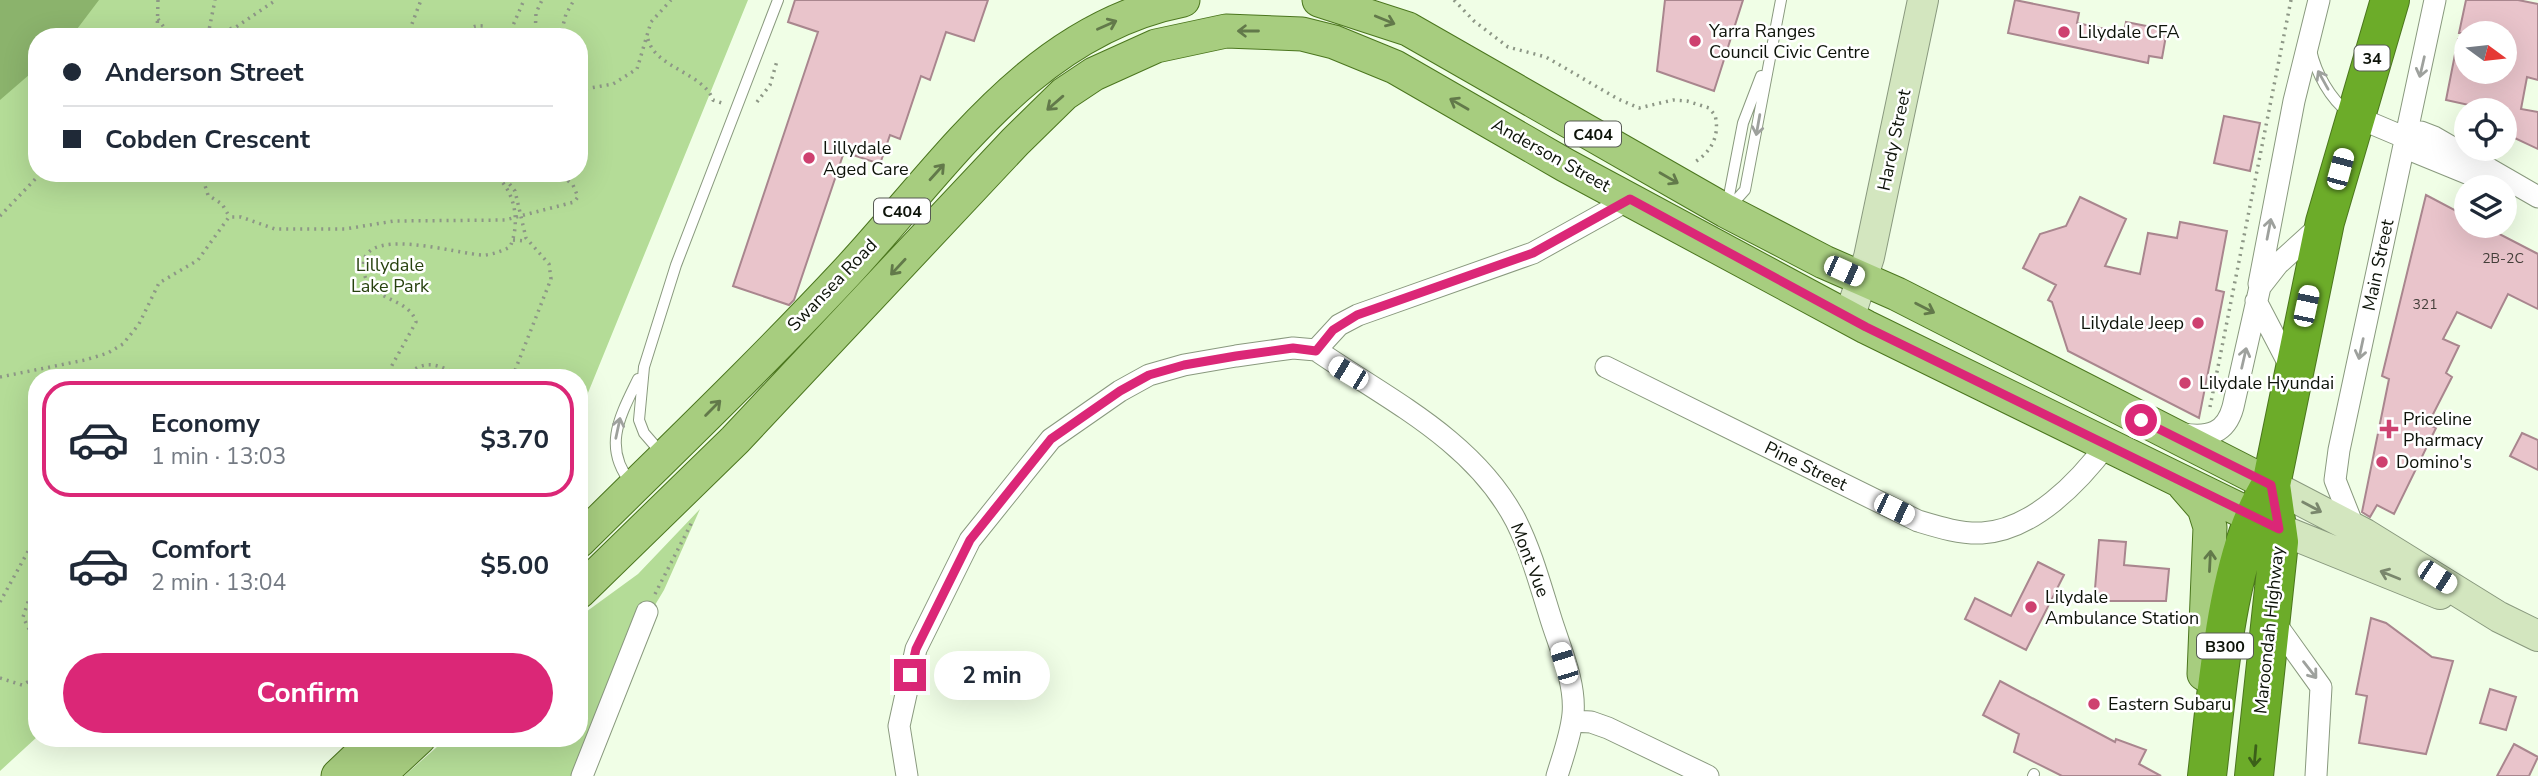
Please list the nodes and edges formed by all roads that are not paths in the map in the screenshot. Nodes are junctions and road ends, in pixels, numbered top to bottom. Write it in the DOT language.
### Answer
graph roads {
  1 [pos="778,0"];
  2 [pos="1319,0"];
  3 [pos="1781,0"];
  4 [pos="1923,0"];
  5 [pos="2319,0"];
  6 [pos="2390,0"];
  7 [pos="2435,0"];
  8 [pos="1174,2"];
  9 [pos="2312,34"];
  10 [pos="1156,46"];
  11 [pos="1505,83"];
  12 [pos="2354,116"];
  13 [pos="2406,138"];
  14 [pos="2471,175"];
  15 [pos="2517,194"];
  16 [pos="2538,197"];
  17 [pos="1630,199"];
  18 [pos="2538,202"];
  19 [pos="1726,211"];
  20 [pos="2325,222"];
  21 [pos="1712,244"];
  22 [pos="1863,279"];
  23 [pos="2257,299"];
  24 [pos="1849,318"];
  25 [pos="1316,351"];
  26 [pos="644,367"];
  27 [pos="1606,367"];
  28 [pos="2292,371"];
  29 [pos="2124,411"];
  30 [pos="2158,428"];
  31 [pos="2108,443"];
  32 [pos="665,457"];
  33 [pos="2176,480"];
  34 [pos="2271,485"];
  35 [pos="635,488"];
  36 [pos="687,506"];
  37 [pos="2266,523"];
  38 [pos="2354,528"];
  39 [pos="588,532"];
  40 [pos="588,536"];
  41 [pos="627,548"];
  42 [pos="588,584"];
  43 [pos="647,612"];
  44 [pos="2270,615"];
  45 [pos="2499,617"];
  46 [pos="2538,636"];
  47 [pos="1572,721"];
  48 [pos="369,747"];
  49 [pos="409,747"];
  50 [pos="338,776"];
  51 [pos="378,776"];
  52 [pos="582,776"];
  53 [pos="908,776"];
  54 [pos="1557,776"];
  55 [pos="1708,776"];
  56 [pos="2202,776"];
  57 [pos="2207,776"];
  58 [pos="2254,776"];
  59 [pos="2316,776"];
  1 -- 26 [label="lane"];
  2 -- 11 [label="main road, Anderson Street / C404, one-way"];
  3 -- 19 [label="lane"];
  4 -- 22 [label="main road, Hardy Street"];
  5 -- 9 [label="street"];
  6 -- 12 [label="highway, Maroondah Highway / 34"];
  7 -- 13 [label="street, Main Street, one-way"];
  32 -- 8 [label="main road, Swansea Road / C404, one-way"];
  12 -- 9 [label="lane, one-way"];
  23 -- 9 [label="street, one-way"];
  17 -- 10 [label="main road, Anderson Street / C404, one-way"];
  10 -- 36 [label="main road, Swansea Road / C404, one-way"];
  11 -- 17 [label="main road"];
  11 -- 19 [label="main road, Anderson Street / C404, one-way"];
  12 -- 13 [label="street"];
  12 -- 20 [label="highway, Maroondah Highway / 34"];
  13 -- 14 [label="street"];
  13 -- 16 [label="street"];
  13 -- 38 [label="street, Main Street, one-way"];
  15 -- 18 [label="street"];
  17 -- 21 [label="main road, Anderson Street / C404"];
  17 -- 25 [label="street"];
  19 -- 21 [label="main road"];
  19 -- 22 [label="main road, Anderson Street / C404"];
  20 -- 23 [label="street"];
  20 -- 28 [label="highway, Maroondah Highway / 34"];
  21 -- 24 [label="main road, Anderson Street / C404"];
  22 -- 24 [label="main road, Hardy Street"];
  22 -- 29 [label="main road, Anderson Street / C404, one-way"];
  23 -- 28 [label="street"];
  30 -- 23 [label="street, one-way"];
  24 -- 31 [label="main road, Anderson Street / C404"];
  25 -- 47 [label="street, Mont Vue"];
  25 -- 53 [label="street"];
  26 -- 32 [label="lane"];
  35 -- 26 [label="lane, one-way"];
  27 -- 31 [label="street, Pine Street"];
  28 -- 34 [label="highway, Maroondah Highway / 34"];
  29 -- 30 [label="main road, Anderson Street / C404"];
  29 -- 31 [label="main road"];
  30 -- 34 [label="main road, Anderson Street / C404"];
  31 -- 33 [label="main road, Anderson Street / C404"];
  32 -- 35 [label="main road, Swansea Road / C404"];
  32 -- 36 [label="main road"];
  33 -- 37 [label="main road, Anderson Street / C404"];
  56 -- 33 [label="main road, one-way"];
  34 -- 37 [label="highway, Maroondah Highway / B300"];
  34 -- 38 [label="main road, Anderson Street, one-way"];
  35 -- 36 [label="main road"];
  35 -- 39 [label="main road, Swansea Road / C404"];
  36 -- 41 [label="main road, Swansea Road / C404"];
  37 -- 44 [label="highway, Maroondah Highway / B300"];
  45 -- 37 [label="main road, Anderson Street, one-way"];
  37 -- 57 [label="highway, Maroondah Highway / B300"];
  38 -- 45 [label="main road, Anderson Street"];
  40 -- 41 [label="main road"];
  41 -- 42 [label="main road, Swansea Road / C404"];
  43 -- 52 [label="street"];
  44 -- 58 [label="highway, Maroondah Highway / B300, one-way"];
  44 -- 59 [label="street, one-way"];
  45 -- 46 [label="main road, Anderson Street"];
  47 -- 54 [label="street, Mont Vue"];
  47 -- 55 [label="street"];
  48 -- 50 [label="main road"];
  49 -- 51 [label="main road"];
}
